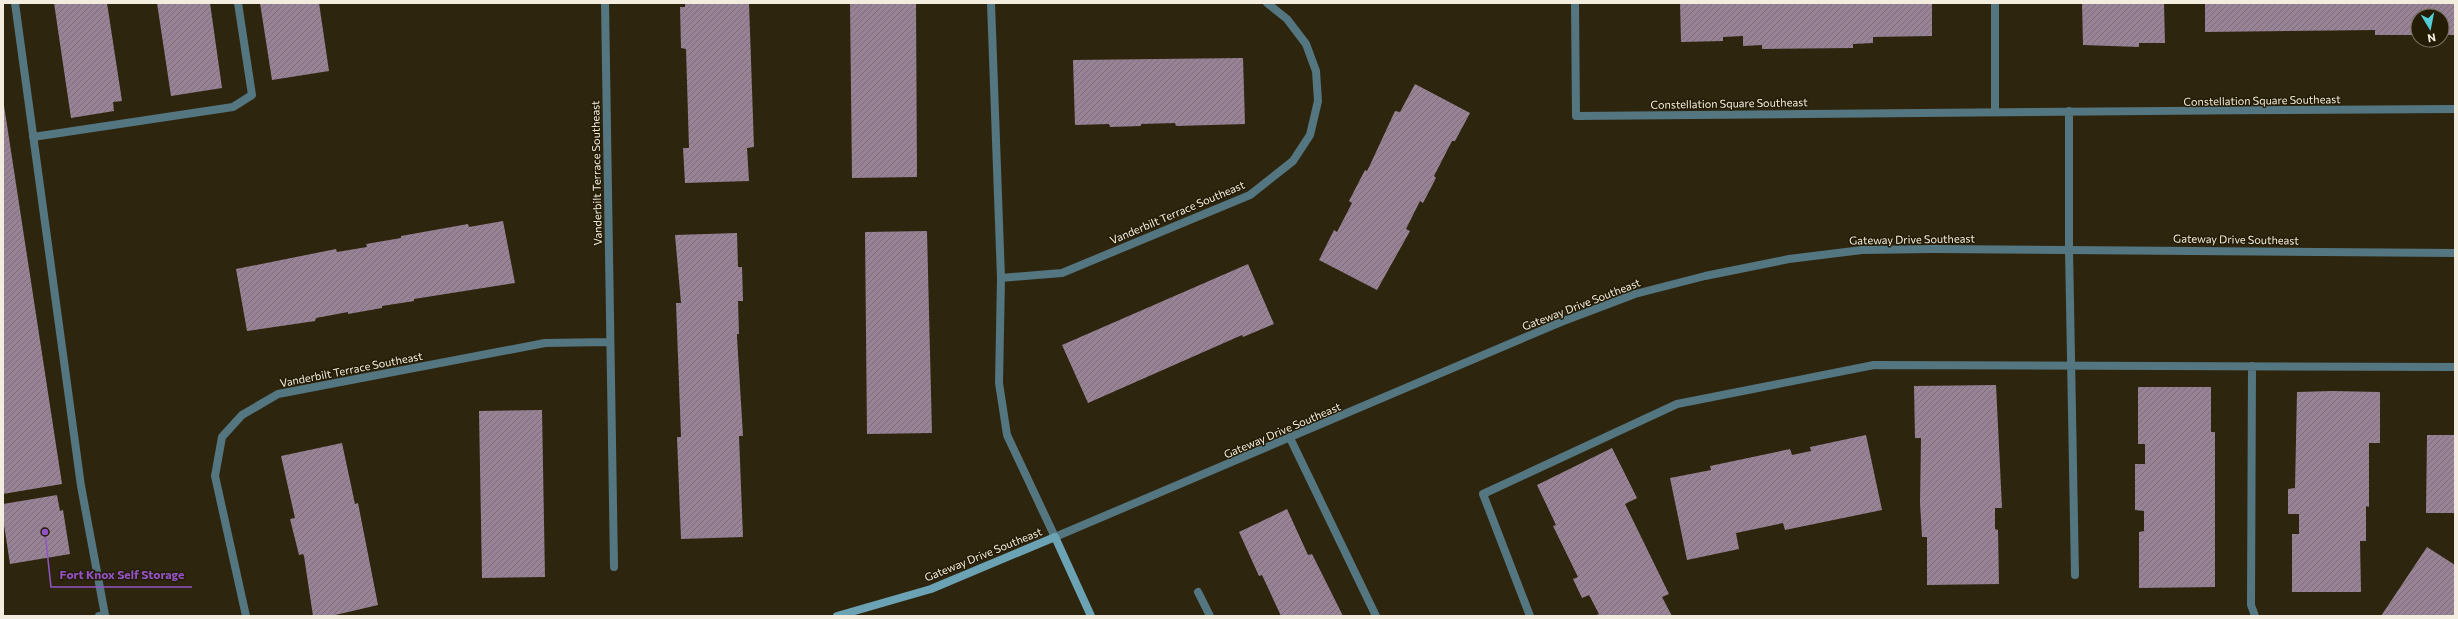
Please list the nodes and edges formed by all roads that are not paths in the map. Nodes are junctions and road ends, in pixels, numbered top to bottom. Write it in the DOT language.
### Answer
graph roads {
  1 [pos="15,3"];
  2 [pos="238,3"];
  3 [pos="605,3"];
  4 [pos="992,3"];
  5 [pos="1267,3"];
  6 [pos="1574,3"];
  7 [pos="1995,3"];
  8 [pos="2455,109"];
  9 [pos="1995,110"];
  10 [pos="2069,111"];
  11 [pos="33,137"];
  12 [pos="2069,248"];
  13 [pos="2455,253"];
  14 [pos="1002,278"];
  15 [pos="608,342"];
  16 [pos="2072,365"];
  17 [pos="2252,366"];
  18 [pos="2455,367"];
  19 [pos="1290,438"];
  20 [pos="1055,537"];
  21 [pos="614,567"];
  22 [pos="2075,575"];
  23 [pos="1198,592"];
  24 [pos="102,615"];
  25 [pos="246,616"];
  26 [pos="837,616"];
  27 [pos="1091,616"];
  28 [pos="1210,616"];
  29 [pos="1376,616"];
  30 [pos="1530,616"];
  31 [pos="2255,616"];
  1 -- 11 [label="street"];
  2 -- 11 [label="street"];
  3 -- 15 [label="street, Vanderbilt Terrace Southeast"];
  4 -- 14 [label="street"];
  5 -- 14 [label="street, Vanderbilt Terrace Southeast"];
  6 -- 9 [label="street, Constellation Square Southeast"];
  7 -- 9 [label="street"];
  8 -- 10 [label="street, Constellation Square Southeast"];
  9 -- 10 [label="street, Constellation Square Southeast"];
  10 -- 12 [label="street"];
  11 -- 24 [label="street"];
  12 -- 13 [label="street, Gateway Drive Southeast"];
  12 -- 16 [label="street"];
  12 -- 19 [label="street, Gateway Drive Southeast"];
  14 -- 20 [label="street"];
  15 -- 21 [label="street, Vanderbilt Terrace Southeast"];
  15 -- 25 [label="street, Vanderbilt Terrace Southeast"];
  16 -- 17 [label="street"];
  16 -- 22 [label="street"];
  16 -- 30 [label="street"];
  17 -- 18 [label="street"];
  17 -- 31 [label="street"];
  19 -- 20 [label="street, Gateway Drive Southeast"];
  19 -- 29 [label="street"];
  20 -- 26 [label="street, Gateway Drive Southeast"];
  20 -- 27 [label="street"];
  23 -- 28 [label="street"];
}
